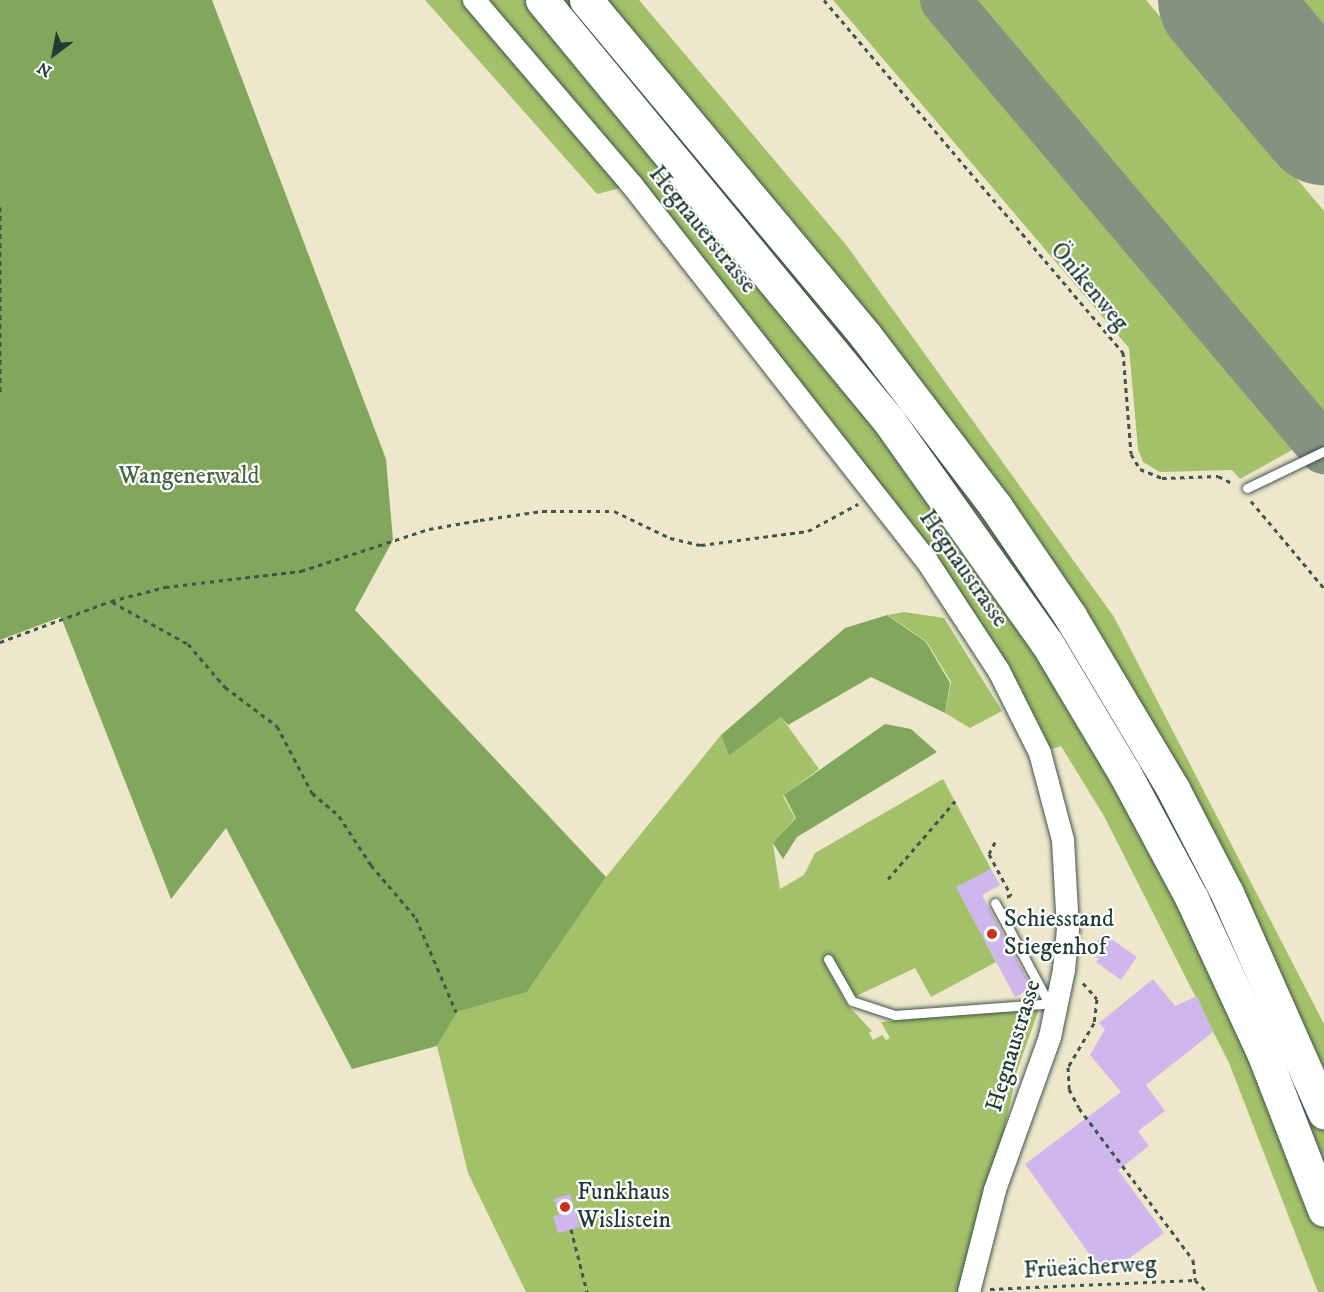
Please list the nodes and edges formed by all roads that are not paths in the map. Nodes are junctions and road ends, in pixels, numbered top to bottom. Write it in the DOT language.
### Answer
graph roads {
  1 [pos="474,0"];
  2 [pos="542,0"];
  3 [pos="585,0"];
  4 [pos="1324,451"];
  5 [pos="1246,492"];
  6 [pos="877,496"];
  7 [pos="995,903"];
  8 [pos="828,959"];
  9 [pos="1053,1003"];
  10 [pos="1324,1112"];
  11 [pos="1324,1210"];
  12 [pos="969,1289"];
  1 -- 6 [label="street, Hegnauerstrasse"];
  2 -- 11 [label="highway"];
  3 -- 10 [label="highway"];
  4 -- 5 [label="lane"];
  6 -- 9 [label="street, Hegnaustrasse"];
  7 -- 9 [label="lane"];
  8 -- 9 [label="lane"];
  9 -- 12 [label="street, Hegnaustrasse"];
}
